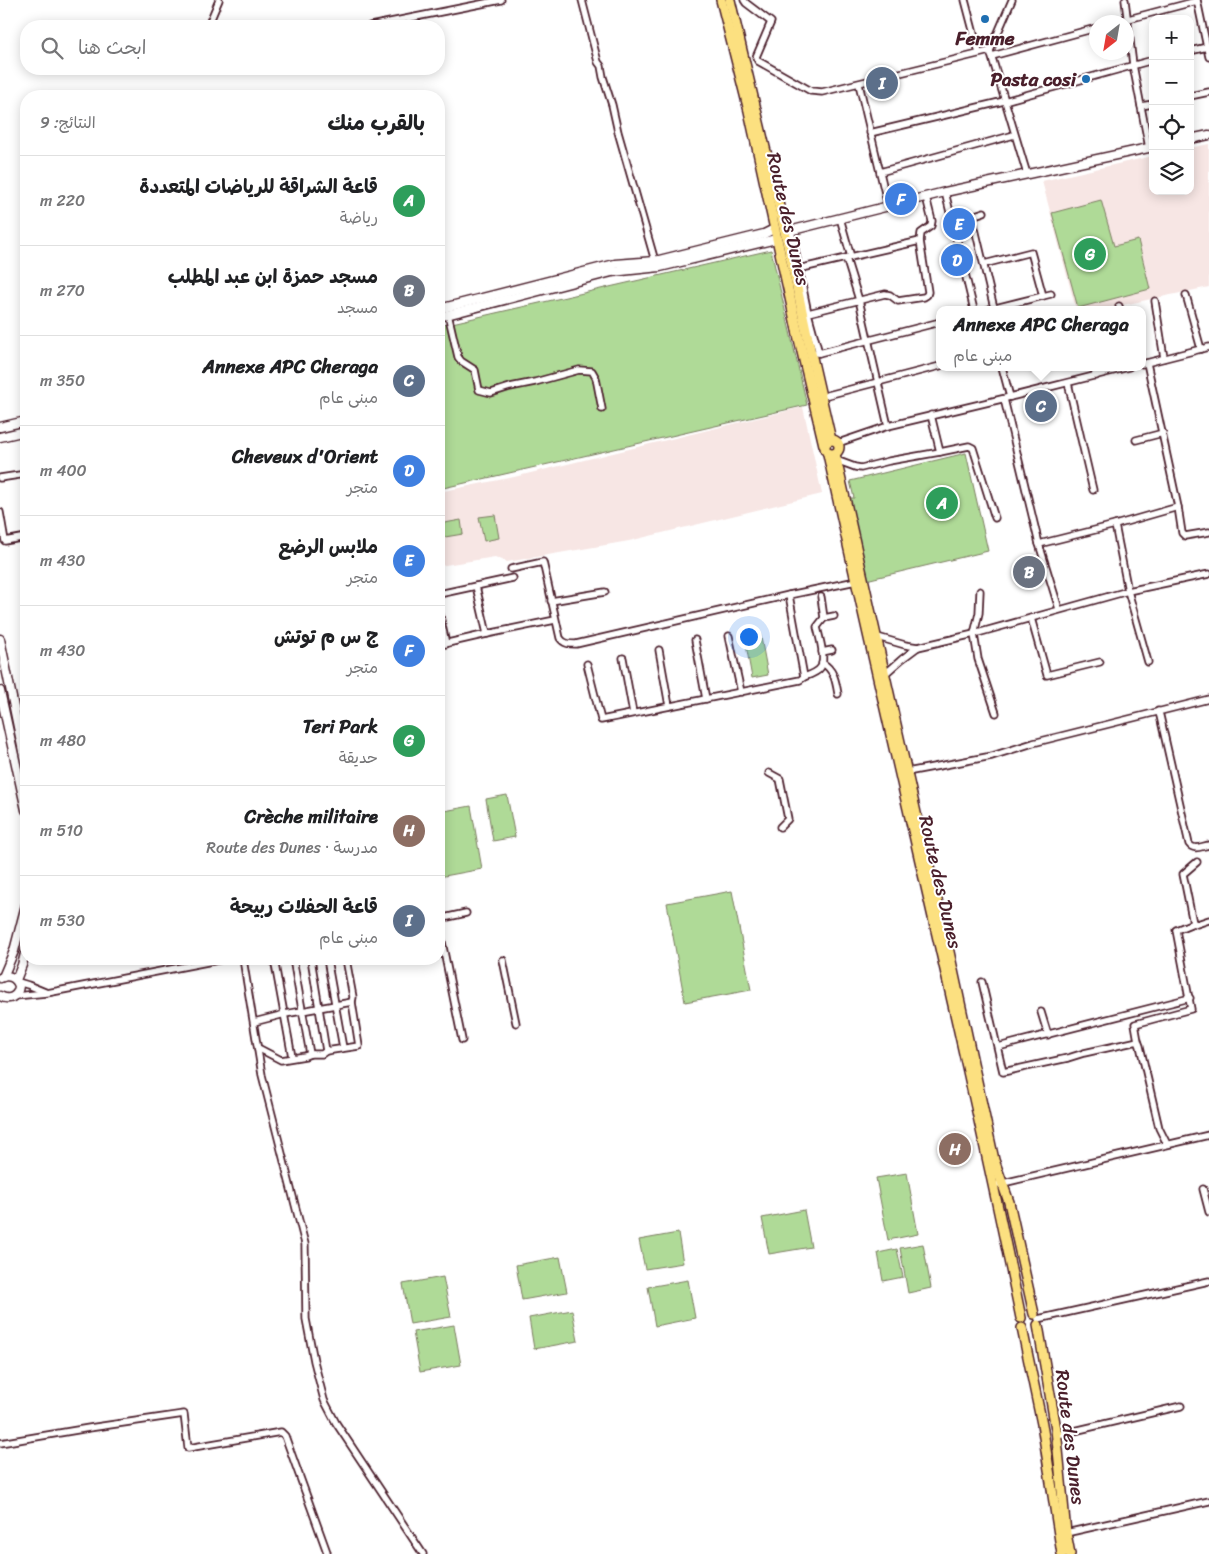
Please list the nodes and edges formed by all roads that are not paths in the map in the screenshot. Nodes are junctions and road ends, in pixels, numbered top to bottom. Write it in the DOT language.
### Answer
graph roads {
  1 [pos="220,0"];
  2 [pos="501,0"];
  3 [pos="582,0"];
  4 [pos="721,0"];
  5 [pos="730,0"];
  6 [pos="744,0"];
  7 [pos="964,0"];
  8 [pos="1012,0"];
  9 [pos="1126,0"];
  10 [pos="1197,1"];
  11 [pos="1128,15"];
  12 [pos="1134,18"];
  13 [pos="211,20"];
  14 [pos="400,20"];
  15 [pos="1089,30"];
  16 [pos="1207,47"];
  17 [pos="1194,50"];
  18 [pos="978,53"];
  19 [pos="991,54"];
  20 [pos="1209,57"];
  21 [pos="1133,60"];
  22 [pos="1149,61"];
  23 [pos="1133,64"];
  24 [pos="859,84"];
  25 [pos="1209,92"];
  26 [pos="1194,95"];
  27 [pos="1004,101"];
  28 [pos="1149,105"];
  29 [pos="1141,106"];
  30 [pos="870,132"];
  31 [pos="1014,135"];
  32 [pos="1209,135"];
  33 [pos="1194,138"];
  34 [pos="1149,139"];
  35 [pos="1149,147"];
  36 [pos="880,172"];
  37 [pos="1027,174"];
  38 [pos="944,192"];
  39 [pos="926,197"];
  40 [pos="888,206"];
  41 [pos="984,212"];
  42 [pos="840,218"];
  43 [pos="774,228"];
  44 [pos="788,231"];
  45 [pos="776,239"];
  46 [pos="920,241"];
  47 [pos="848,257"];
  48 [pos="655,261"];
  49 [pos="984,264"];
  50 [pos="798,269"];
  51 [pos="1051,294"];
  52 [pos="1186,295"];
  53 [pos="1043,296"];
  54 [pos="859,300"];
  55 [pos="1155,302"];
  56 [pos="973,306"];
  57 [pos="990,306"];
  58 [pos="1002,306"];
  59 [pos="445,307"];
  60 [pos="808,312"];
  61 [pos="448,314"];
  62 [pos="445,315"];
  63 [pos="936,323"];
  64 [pos="868,340"];
  65 [pos="1209,347"];
  66 [pos="1201,349"];
  67 [pos="815,353"];
  68 [pos="1164,358"];
  69 [pos="1146,363"];
  70 [pos="936,367"];
  71 [pos="1146,367"];
  72 [pos="1003,371"];
  73 [pos="1095,371"];
  74 [pos="1114,371"];
  75 [pos="1096,376"];
  76 [pos="878,382"];
  77 [pos="1068,383"];
  78 [pos="820,397"];
  79 [pos="1007,398"];
  80 [pos="602,408"];
  81 [pos="931,415"];
  82 [pos="20,422"];
  83 [pos="888,426"];
  84 [pos="0,427"];
  85 [pos="20,432"];
  86 [pos="1163,433"];
  87 [pos="0,437"];
  88 [pos="1136,440"];
  89 [pos="832,449"];
  90 [pos="940,452"];
  91 [pos="20,475"];
  92 [pos="0,478"];
  93 [pos="1093,490"];
  94 [pos="1178,507"];
  95 [pos="0,512"];
  96 [pos="995,518"];
  97 [pos="1116,525"];
  98 [pos="1209,532"];
  99 [pos="20,539"];
  100 [pos="1040,544"];
  101 [pos="511,569"];
  102 [pos="1209,574"];
  103 [pos="513,578"];
  104 [pos="856,581"];
  105 [pos="476,586"];
  106 [pos="1128,590"];
  107 [pos="980,591"];
  108 [pos="605,592"];
  109 [pos="445,593"];
  110 [pos="789,595"];
  111 [pos="821,597"];
  112 [pos="551,601"];
  113 [pos="1059,609"];
  114 [pos="834,616"];
  115 [pos="824,618"];
  116 [pos="1031,618"];
  117 [pos="555,620"];
  118 [pos="487,634"];
  119 [pos="974,634"];
  120 [pos="729,636"];
  121 [pos="872,636"];
  122 [pos="0,639"];
  123 [pos="445,639"];
  124 [pos="695,640"];
  125 [pos="446,644"];
  126 [pos="918,647"];
  127 [pos="659,650"];
  128 [pos="832,650"];
  129 [pos="822,652"];
  130 [pos="623,658"];
  131 [pos="1100,662"];
  132 [pos="1148,662"];
  133 [pos="822,663"];
  134 [pos="587,664"];
  135 [pos="885,674"];
  136 [pos="804,677"];
  137 [pos="0,691"];
  138 [pos="740,692"];
  139 [pos="838,694"];
  140 [pos="706,699"];
  141 [pos="1209,699"];
  142 [pos="669,706"];
  143 [pos="1158,711"];
  144 [pos="996,713"];
  145 [pos="633,714"];
  146 [pos="20,737"];
  147 [pos="907,772"];
  148 [pos="769,773"];
  149 [pos="20,783"];
  150 [pos="780,827"];
  151 [pos="1209,845"];
  152 [pos="1197,862"];
  153 [pos="466,913"];
  154 [pos="445,918"];
  155 [pos="1209,920"];
  156 [pos="1194,923"];
  157 [pos="20,928"];
  158 [pos="445,956"];
  159 [pos="503,960"];
  160 [pos="22,965"];
  161 [pos="192,965"];
  162 [pos="244,965"];
  163 [pos="275,965"];
  164 [pos="294,965"];
  165 [pos="311,965"];
  166 [pos="328,965"];
  167 [pos="347,965"];
  168 [pos="1,978"];
  169 [pos="17,981"];
  170 [pos="982,982"];
  171 [pos="47,993"];
  172 [pos="0,996"];
  173 [pos="15,996"];
  174 [pos="1190,998"];
  175 [pos="352,1002"];
  176 [pos="335,1005"];
  177 [pos="319,1008"];
  178 [pos="302,1011"];
  179 [pos="1041,1012"];
  180 [pos="285,1014"];
  181 [pos="254,1022"];
  182 [pos="516,1023"];
  183 [pos="1048,1034"];
  184 [pos="462,1040"];
  185 [pos="1138,1041"];
  186 [pos="998,1047"];
  187 [pos="258,1048"];
  188 [pos="343,1048"];
  189 [pos="326,1051"];
  190 [pos="310,1054"];
  191 [pos="292,1057"];
  192 [pos="1209,1134"];
  193 [pos="1168,1144"];
  194 [pos="998,1184"];
  195 [pos="1203,1189"];
  196 [pos="1209,1212"];
  197 [pos="1209,1281"];
  198 [pos="1021,1318"];
  199 [pos="1037,1319"];
  200 [pos="1022,1328"];
  201 [pos="1181,1406"];
  202 [pos="1057,1435"];
  203 [pos="0,1443"];
  204 [pos="1209,1501"];
  205 [pos="1066,1533"];
  206 [pos="327,1552"];
  207 [pos="423,1554"];
  208 [pos="1062,1554"];
  209 [pos="1070,1554"];
  1 -- 13 [label="street"];
  2 -- 14 [label="street"];
  3 -- 48 [label="street"];
  4 -- 43 [label="main road, Route des Dunes"];
  5 -- 44 [label="main road, Route des Dunes"];
  6 -- 24 [label="street"];
  7 -- 18 [label="street"];
  8 -- 19 [label="street"];
  9 -- 11 [label="street"];
  10 -- 12 [label="street"];
  10 -- 16 [label="street"];
  15 -- 19 [label="street"];
  16 -- 17 [label="street"];
  16 -- 20 [label="street"];
  18 -- 19 [label="street"];
  18 -- 24 [label="street"];
  19 -- 27 [label="street"];
  21 -- 23 [label="street"];
  22 -- 23 [label="street"];
  23 -- 27 [label="street"];
  23 -- 29 [label="street"];
  24 -- 30 [label="street"];
  25 -- 26 [label="street"];
  27 -- 30 [label="street"];
  27 -- 31 [label="street"];
  28 -- 29 [label="street"];
  29 -- 34 [label="street"];
  30 -- 36 [label="street"];
  31 -- 36 [label="street"];
  31 -- 37 [label="street"];
  32 -- 33 [label="street"];
  35 -- 37 [label="street"];
  36 -- 40 [label="street"];
  37 -- 38 [label="street"];
  38 -- 39 [label="street"];
  38 -- 56 [label="street"];
  39 -- 40 [label="street"];
  39 -- 46 [label="street"];
  40 -- 42 [label="street"];
  41 -- 49 [label="street"];
  42 -- 44 [label="street"];
  42 -- 47 [label="street"];
  43 -- 45 [label="main road, Route des Dunes"];
  43 -- 48 [label="street"];
  44 -- 50 [label="street"];
  44 -- 67 [label="main road, Route des Dunes"];
  45 -- 61 [label="street"];
  45 -- 89 [label="main road, Route des Dunes"];
  46 -- 47 [label="street"];
  46 -- 54 [label="street"];
  47 -- 50 [label="street"];
  47 -- 54 [label="street"];
  48 -- 59 [label="street"];
  49 -- 53 [label="street"];
  49 -- 57 [label="street"];
  50 -- 60 [label="street"];
  51 -- 53 [label="street"];
  52 -- 66 [label="street"];
  53 -- 58 [label="street"];
  54 -- 60 [label="street"];
  54 -- 64 [label="street"];
  55 -- 68 [label="street"];
  60 -- 67 [label="street"];
  61 -- 62 [label="street"];
  61 -- 80 [label="street"];
  63 -- 64 [label="street"];
  64 -- 67 [label="street"];
  64 -- 76 [label="street"];
  65 -- 66 [label="street"];
  66 -- 68 [label="street"];
  67 -- 78 [label="main road, Route des Dunes"];
  68 -- 69 [label="street"];
  70 -- 76 [label="street"];
  71 -- 86 [label="street"];
  72 -- 79 [label="street"];
  73 -- 75 [label="street"];
  74 -- 75 [label="street"];
  75 -- 77 [label="street"];
  76 -- 78 [label="street"];
  76 -- 83 [label="street"];
  77 -- 79 [label="street"];
  77 -- 93 [label="street"];
  78 -- 89 [label="main road, Route des Dunes"];
  79 -- 81 [label="street"];
  79 -- 100 [label="street"];
  81 -- 83 [label="street"];
  81 -- 90 [label="street"];
  82 -- 84 [label="street"];
  83 -- 89 [label="street"];
  85 -- 87 [label="street"];
  86 -- 88 [label="street"];
  86 -- 94 [label="street"];
  89 -- 90 [label="street"];
  89 -- 104 [label="main road, Route des Dunes"];
  89 -- 121 [label="main road, Route des Dunes"];
  90 -- 96 [label="street"];
  91 -- 92 [label="street"];
  94 -- 97 [label="street"];
  94 -- 98 [label="street"];
  95 -- 99 [label="street"];
  97 -- 100 [label="street"];
  97 -- 106 [label="street"];
  100 -- 113 [label="street"];
  101 -- 112 [label="street"];
  102 -- 106 [label="street"];
  103 -- 105 [label="street"];
  104 -- 110 [label="street"];
  104 -- 121 [label="main road, Route des Dunes"];
  105 -- 109 [label="street"];
  105 -- 118 [label="street"];
  106 -- 113 [label="street"];
  106 -- 132 [label="street"];
  107 -- 119 [label="street"];
  108 -- 112 [label="street"];
  110 -- 117 [label="street"];
  110 -- 136 [label="street"];
  111 -- 115 [label="street"];
  112 -- 117 [label="street"];
  113 -- 116 [label="street"];
  114 -- 115 [label="street"];
  115 -- 129 [label="street"];
  116 -- 119 [label="street"];
  116 -- 131 [label="street"];
  117 -- 118 [label="street"];
  118 -- 125 [label="street"];
  119 -- 126 [label="street"];
  119 -- 144 [label="street"];
  120 -- 138 [label="street"];
  121 -- 126 [label="street"];
  121 -- 135 [label="main road, Route des Dunes"];
  121 -- 194 [label="main road, Route des Dunes"];
  122 -- 146 [label="street"];
  123 -- 125 [label="street"];
  124 -- 140 [label="street"];
  126 -- 135 [label="street"];
  127 -- 142 [label="street"];
  128 -- 129 [label="street"];
  129 -- 133 [label="street"];
  130 -- 145 [label="street"];
  133 -- 136 [label="street"];
  133 -- 139 [label="street"];
  134 -- 145 [label="street"];
  135 -- 147 [label="main road, Route des Dunes"];
  136 -- 138 [label="street"];
  137 -- 149 [label="street"];
  138 -- 140 [label="street"];
  140 -- 142 [label="street"];
  141 -- 143 [label="street"];
  142 -- 145 [label="street"];
  143 -- 147 [label="street"];
  143 -- 151 [label="street"];
  147 -- 194 [label="main road, Route des Dunes"];
  148 -- 150 [label="street"];
  152 -- 156 [label="street"];
  153 -- 154 [label="street"];
  155 -- 156 [label="street"];
  156 -- 174 [label="street"];
  157 -- 168 [label="street"];
  158 -- 184 [label="street"];
  159 -- 182 [label="street"];
  160 -- 169 [label="street"];
  161 -- 171 [label="street"];
  162 -- 181 [label="street"];
  163 -- 180 [label="street"];
  164 -- 178 [label="street"];
  165 -- 177 [label="street"];
  166 -- 176 [label="street"];
  167 -- 175 [label="street"];
  168 -- 169 [label="street"];
  169 -- 171 [label="street"];
  169 -- 173 [label="street"];
  170 -- 186 [label="street"];
  171 -- 173 [label="street"];
  172 -- 173 [label="street"];
  174 -- 183 [label="street"];
  174 -- 185 [label="street"];
  175 -- 176 [label="street"];
  175 -- 188 [label="street"];
  176 -- 177 [label="street"];
  176 -- 188 [label="street"];
  177 -- 178 [label="street"];
  177 -- 189 [label="street"];
  178 -- 180 [label="street"];
  178 -- 190 [label="street"];
  179 -- 183 [label="street"];
  180 -- 181 [label="street"];
  180 -- 191 [label="street"];
  181 -- 187 [label="street"];
  183 -- 186 [label="street"];
  185 -- 186 [label="street"];
  185 -- 193 [label="street"];
  187 -- 191 [label="street"];
  187 -- 207 [label="street"];
  188 -- 189 [label="street"];
  189 -- 190 [label="street"];
  190 -- 191 [label="street"];
  192 -- 193 [label="street"];
  193 -- 194 [label="street"];
  194 -- 198 [label="main road, Route des Dunes"];
  194 -- 199 [label="main road, Route des Dunes"];
  195 -- 196 [label="street"];
  197 -- 199 [label="street"];
  198 -- 199 [label="main road"];
  198 -- 200 [label="main road"];
  199 -- 200 [label="main road"];
  199 -- 202 [label="main road, Route des Dunes"];
  200 -- 208 [label="main road, Route des Dunes"];
  201 -- 202 [label="street"];
  202 -- 205 [label="main road, Route des Dunes"];
  203 -- 206 [label="street"];
  204 -- 205 [label="street"];
  205 -- 209 [label="main road, Route des Dunes"];
}
